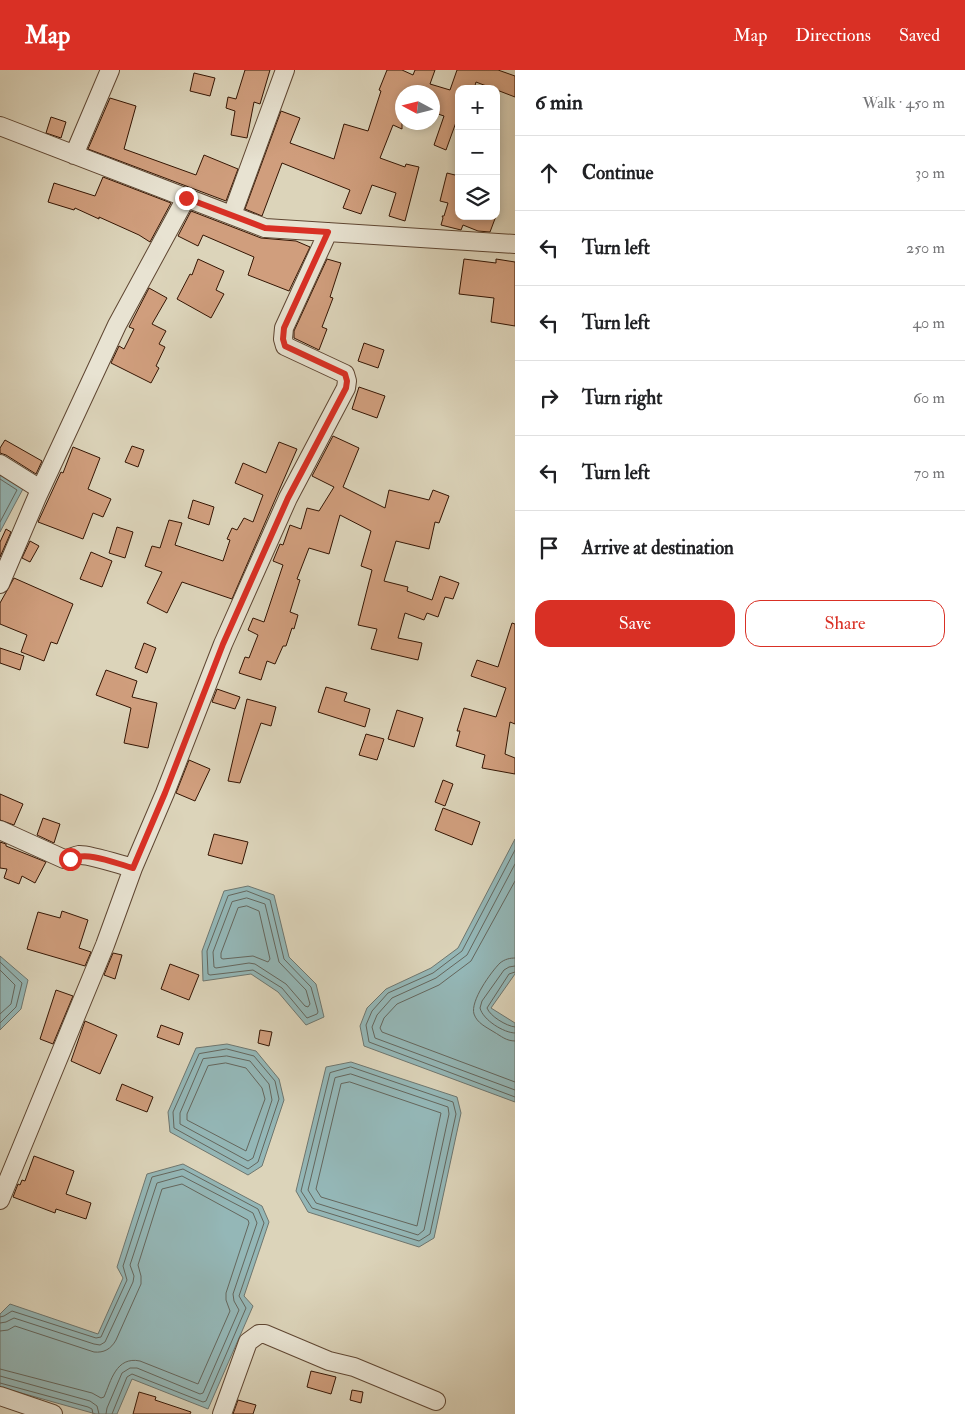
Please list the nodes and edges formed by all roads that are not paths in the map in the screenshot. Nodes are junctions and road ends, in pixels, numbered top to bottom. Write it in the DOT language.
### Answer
graph roads {
  1 [pos="110,70"];
  2 [pos="284,70"];
  3 [pos="0,127"];
  4 [pos="74,155"];
  5 [pos="186,198"];
  6 [pos="232,215"];
  7 [pos="328,232"];
  8 [pos="515,244"];
  9 [pos="0,464"];
  10 [pos="40,489"];
  11 [pos="0,584"];
  12 [pos="0,830"];
  13 [pos="133,868"];
  14 [pos="1,1196"];
  15 [pos="0,1396"];
  16 [pos="436,1401"];
  17 [pos="54,1414"];
  18 [pos="222,1414"];
  1 -- 4 [label="street"];
  2 -- 6 [label="street"];
  3 -- 4 [label="street"];
  4 -- 5 [label="street"];
  5 -- 6 [label="street"];
  5 -- 10 [label="street"];
  6 -- 7 [label="street"];
  7 -- 8 [label="street"];
  7 -- 13 [label="street"];
  9 -- 10 [label="street"];
  10 -- 11 [label="street"];
  12 -- 13 [label="street"];
  13 -- 14 [label="street"];
  15 -- 17 [label="street"];
  16 -- 18 [label="street"];
}
